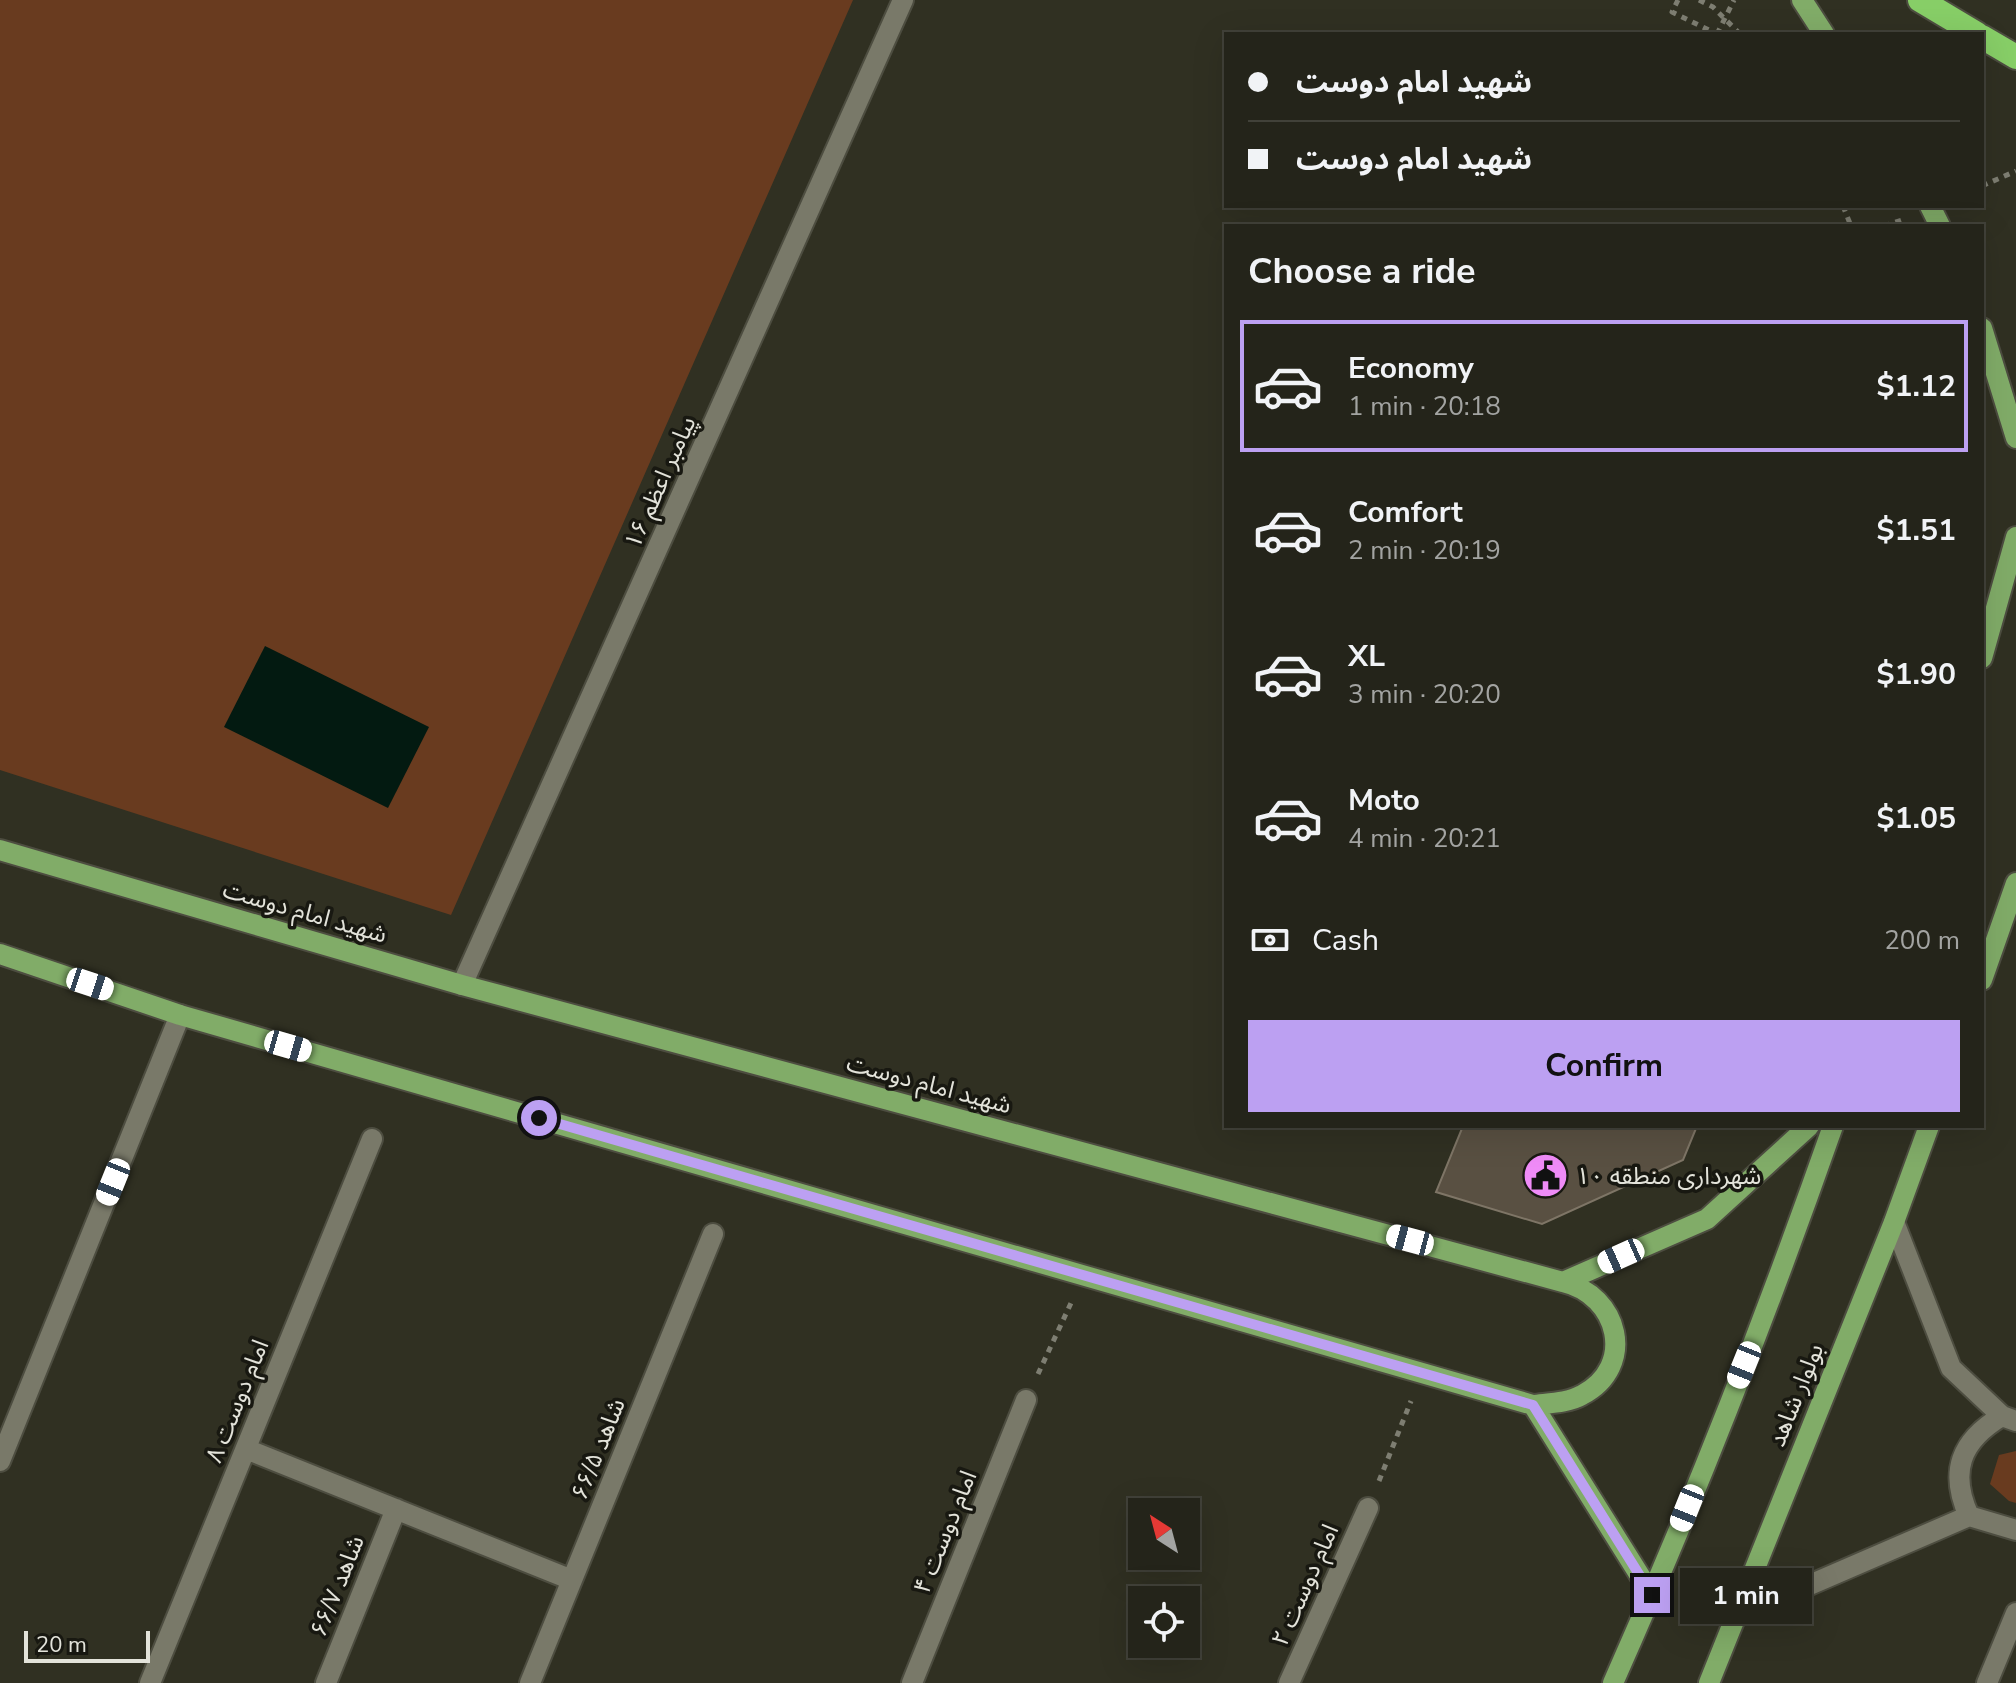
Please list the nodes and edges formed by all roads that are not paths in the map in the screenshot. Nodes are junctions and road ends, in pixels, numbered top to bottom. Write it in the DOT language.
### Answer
graph roads {
  1 [pos="903,0"];
  2 [pos="1802,0"];
  3 [pos="1920,0"];
  4 [pos="1823,32"];
  5 [pos="1975,32"];
  6 [pos="1984,37"];
  7 [pos="2016,57"];
  8 [pos="1984,334"];
  9 [pos="2016,438"];
  10 [pos="2016,537"];
  11 [pos="1984,651"];
  12 [pos="0,850"];
  13 [pos="2016,883"];
  14 [pos="0,954"];
  15 [pos="1984,974"];
  16 [pos="462,985"];
  17 [pos="180,1015"];
  18 [pos="1807,1128"];
  19 [pos="1832,1128"];
  20 [pos="1928,1128"];
  21 [pos="372,1139"];
  22 [pos="1894,1222"];
  23 [pos="713,1234"];
  24 [pos="1563,1282"];
  25 [pos="1026,1400"];
  26 [pos="1533,1405"];
  27 [pos="2009,1418"];
  28 [pos="246,1449"];
  29 [pos="0,1461"];
  30 [pos="1368,1508"];
  31 [pos="396,1509"];
  32 [pos="1969,1516"];
  33 [pos="2016,1530"];
  34 [pos="572,1580"];
  35 [pos="1652,1595"];
  36 [pos="2016,1613"];
  37 [pos="1733,1618"];
  38 [pos="150,1683"];
  39 [pos="326,1683"];
  40 [pos="530,1683"];
  41 [pos="912,1683"];
  42 [pos="1289,1683"];
  43 [pos="1613,1683"];
  44 [pos="1709,1683"];
  45 [pos="1987,1683"];
  1 -- 16 [label="street, پیامبر اعظم ۱۶"];
  2 -- 4 [label="main road"];
  3 -- 5 [label="highway"];
  6 -- 7 [label="highway"];
  8 -- 9 [label="main road"];
  10 -- 11 [label="main road"];
  12 -- 16 [label="main road, شهید امام دوست"];
  13 -- 15 [label="main road"];
  14 -- 17 [label="main road"];
  16 -- 24 [label="main road, شهید امام دوست"];
  17 -- 26 [label="main road"];
  17 -- 29 [label="street"];
  18 -- 24 [label="main road"];
  19 -- 35 [label="main road"];
  20 -- 22 [label="main road, بولوار شاهد"];
  21 -- 28 [label="street, امام دوست ۸"];
  22 -- 27 [label="street"];
  22 -- 37 [label="main road, بولوار شاهد"];
  23 -- 34 [label="street, شاهد ۶۶/۵"];
  24 -- 26 [label="main road, شهید امام دوست"];
  25 -- 41 [label="street, امام دوست ۴"];
  26 -- 35 [label="main road"];
  27 -- 32 [label="street"];
  28 -- 31 [label="street"];
  28 -- 38 [label="street, امام دوست ۸"];
  30 -- 42 [label="street, امام دوست ۲"];
  31 -- 34 [label="street"];
  31 -- 39 [label="street, شاهد ۶۶/۷"];
  32 -- 33 [label="street"];
  32 -- 37 [label="street"];
  34 -- 40 [label="street, شاهد ۶۶/۵"];
  35 -- 43 [label="main road"];
  36 -- 45 [label="street"];
  37 -- 44 [label="main road, بولوار شاهد"];
}
